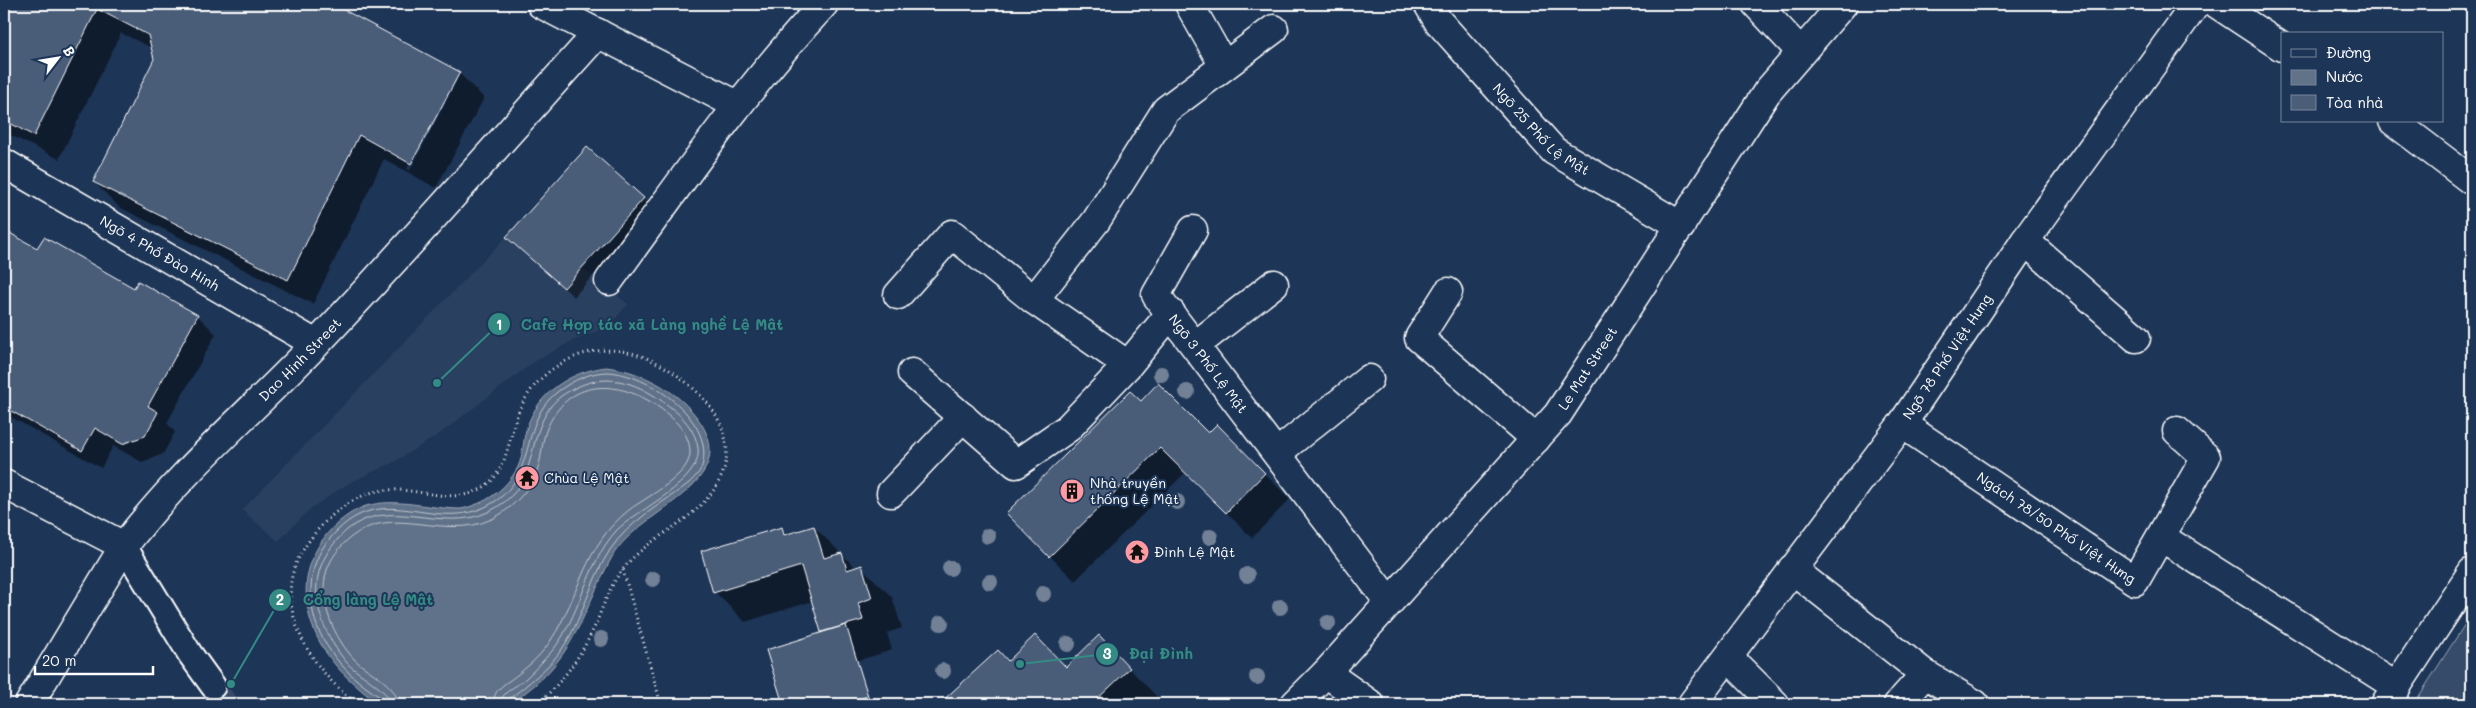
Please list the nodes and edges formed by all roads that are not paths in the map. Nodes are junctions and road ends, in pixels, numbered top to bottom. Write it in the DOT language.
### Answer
graph roads {
  1 [pos="541,4"];
  2 [pos="824,4"];
  3 [pos="1188,4"];
  4 [pos="1428,4"];
  5 [pos="1756,4"];
  6 [pos="1843,4"];
  7 [pos="2196,4"];
  8 [pos="2217,4"];
  9 [pos="1274,29"];
  10 [pos="598,34"];
  11 [pos="2281,46"];
  12 [pos="1801,52"];
  13 [pos="1224,66"];
  14 [pos="738,106"];
  15 [pos="2394,122"];
  16 [pos="4,163"];
  17 [pos="2472,181"];
  18 [pos="1681,226"];
  19 [pos="1193,230"];
  20 [pos="2025,241"];
  21 [pos="609,281"];
  22 [pos="1274,284"];
  23 [pos="1448,292"];
  24 [pos="898,295"];
  25 [pos="1034,300"];
  26 [pos="1171,313"];
  27 [pos="2136,338"];
  28 [pos="316,344"];
  29 [pos="1196,345"];
  30 [pos="1128,364"];
  31 [pos="912,373"];
  32 [pos="1369,379"];
  33 [pos="963,417"];
  34 [pos="1902,424"];
  35 [pos="2177,432"];
  36 [pos="1536,439"];
  37 [pos="1277,453"];
  38 [pos="4,484"];
  39 [pos="891,493"];
  40 [pos="2161,537"];
  41 [pos="124,546"];
  42 [pos="1792,569"];
  43 [pos="2472,572"];
  44 [pos="1389,602"];
  45 [pos="1728,657"];
  46 [pos="1326,673"];
  47 [pos="1925,674"];
  48 [pos="213,686"];
  49 [pos="2391,695"];
  50 [pos="29,704"];
  51 [pos="1295,704"];
  52 [pos="1370,704"];
  53 [pos="1692,704"];
  54 [pos="1775,704"];
  55 [pos="1898,704"];
  56 [pos="1975,704"];
  1 -- 10 [label="street"];
  2 -- 14 [label="street"];
  3 -- 13 [label="street"];
  4 -- 18 [label="street, Ngõ 25 Phố Lệ Mật"];
  5 -- 12 [label="street"];
  6 -- 12 [label="street, Le Mat Street"];
  7 -- 20 [label="street, Ngõ 78 Phố Việt Hưng"];
  8 -- 11 [label="street"];
  9 -- 13 [label="street"];
  10 -- 14 [label="street"];
  10 -- 28 [label="street, Dao Hinh Street"];
  12 -- 18 [label="street, Le Mat Street"];
  13 -- 25 [label="street"];
  14 -- 21 [label="street"];
  15 -- 17 [label="street"];
  16 -- 28 [label="street, Ngõ 4 Phố Đào Hinh"];
  18 -- 36 [label="street, Le Mat Street"];
  19 -- 26 [label="street"];
  20 -- 27 [label="street"];
  20 -- 34 [label="street, Ngõ 78 Phố Việt Hưng"];
  22 -- 29 [label="street"];
  23 -- 36 [label="street"];
  24 -- 25 [label="street"];
  25 -- 30 [label="street"];
  26 -- 29 [label="street, Ngõ 3 Phố Lệ Mật"];
  26 -- 30 [label="street, Ngõ 3 Phố Lệ Mật"];
  28 -- 41 [label="street, Dao Hinh Street"];
  29 -- 37 [label="street, Ngõ 3 Phố Lệ Mật"];
  30 -- 33 [label="street, Ngõ 3 Phố Lệ Mật"];
  31 -- 33 [label="street, Ngõ 3 Phố Lệ Mật"];
  32 -- 37 [label="street"];
  33 -- 39 [label="street"];
  34 -- 40 [label="street, Ngách 78/50 Phố Việt Hưng"];
  34 -- 42 [label="street, Ngõ 78 Phố Việt Hưng"];
  35 -- 40 [label="street, Ngách 78/50 Phố Việt Hưng"];
  36 -- 44 [label="street, Le Mat Street"];
  37 -- 44 [label="street, Ngõ 3 Phố Lệ Mật"];
  38 -- 41 [label="street"];
  40 -- 49 [label="street"];
  41 -- 48 [label="street"];
  41 -- 50 [label="street, Dao Hinh Street"];
  42 -- 45 [label="street, Ngõ 78 Phố Việt Hưng"];
  42 -- 47 [label="street"];
  43 -- 49 [label="street"];
  44 -- 46 [label="street, Le Mat Street"];
  45 -- 53 [label="street, Ngõ 78 Phố Việt Hưng"];
  45 -- 54 [label="street"];
  46 -- 51 [label="street, Le Mat Street"];
  46 -- 52 [label="street"];
  47 -- 55 [label="street"];
  47 -- 56 [label="street"];
}
